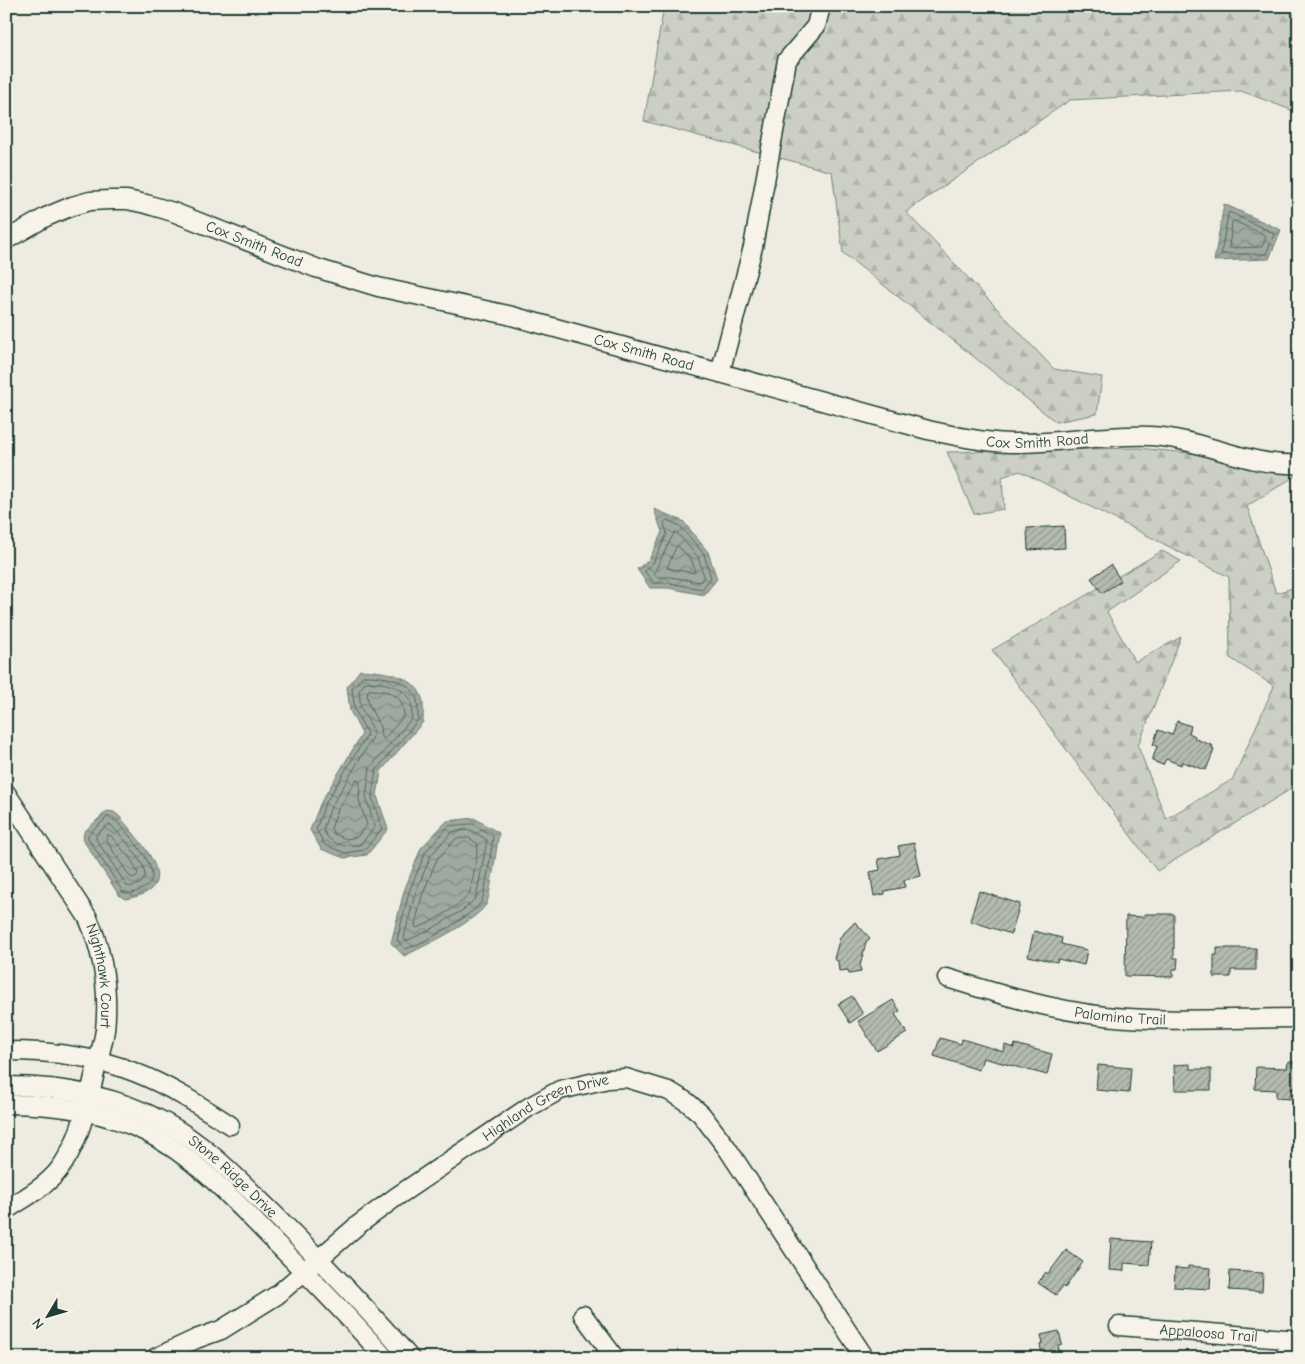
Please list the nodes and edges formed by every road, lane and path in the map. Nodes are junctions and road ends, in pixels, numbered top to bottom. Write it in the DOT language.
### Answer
graph roads {
  1 [pos="821,6"];
  2 [pos="6,240"];
  3 [pos="720,373"];
  4 [pos="1299,464"];
  5 [pos="6,793"];
  6 [pos="946,978"];
  7 [pos="1299,1018"];
  8 [pos="6,1051"];
  9 [pos="97,1061"];
  10 [pos="6,1086"];
  11 [pos="90,1094"];
  12 [pos="6,1104"];
  13 [pos="85,1112"];
  14 [pos="230,1125"];
  15 [pos="220,1174"];
  16 [pos="6,1210"];
  17 [pos="319,1259"];
  18 [pos="304,1272"];
  19 [pos="583,1315"];
  20 [pos="1119,1326"];
  21 [pos="1293,1340"];
  22 [pos="155,1358"];
  23 [pos="385,1358"];
  24 [pos="410,1358"];
  25 [pos="615,1358"];
  26 [pos="864,1358"];
  27 [pos="1286,1358"];
  1 -- 3 [label="street"];
  2 -- 3 [label="street, Cox Smith Road"];
  3 -- 4 [label="street, Cox Smith Road"];
  5 -- 9 [label="street, Nighthawk Court"];
  6 -- 7 [label="street, Palomino Trail"];
  8 -- 9 [label="street"];
  9 -- 11 [label="street, Nighthawk Court"];
  9 -- 14 [label="street"];
  10 -- 11 [label="street, Stone Ridge Drive"];
  11 -- 13 [label="street, Nighthawk Court"];
  11 -- 15 [label="street, Stone Ridge Drive"];
  12 -- 13 [label="street, Stone Ridge Drive"];
  13 -- 15 [label="street, Stone Ridge Drive"];
  13 -- 16 [label="street, Nighthawk Court"];
  15 -- 17 [label="street, Stone Ridge Drive"];
  15 -- 18 [label="street, Stone Ridge Drive"];
  17 -- 18 [label="street, Highland Green Drive"];
  17 -- 24 [label="street, Stone Ridge Drive"];
  17 -- 26 [label="street, Highland Green Drive"];
  18 -- 22 [label="street, Highland Green Drive"];
  18 -- 23 [label="street, Stone Ridge Drive"];
  19 -- 25 [label="street"];
  20 -- 21 [label="street, Appaloosa Trail"];
  21 -- 27 [label="street"];
}
